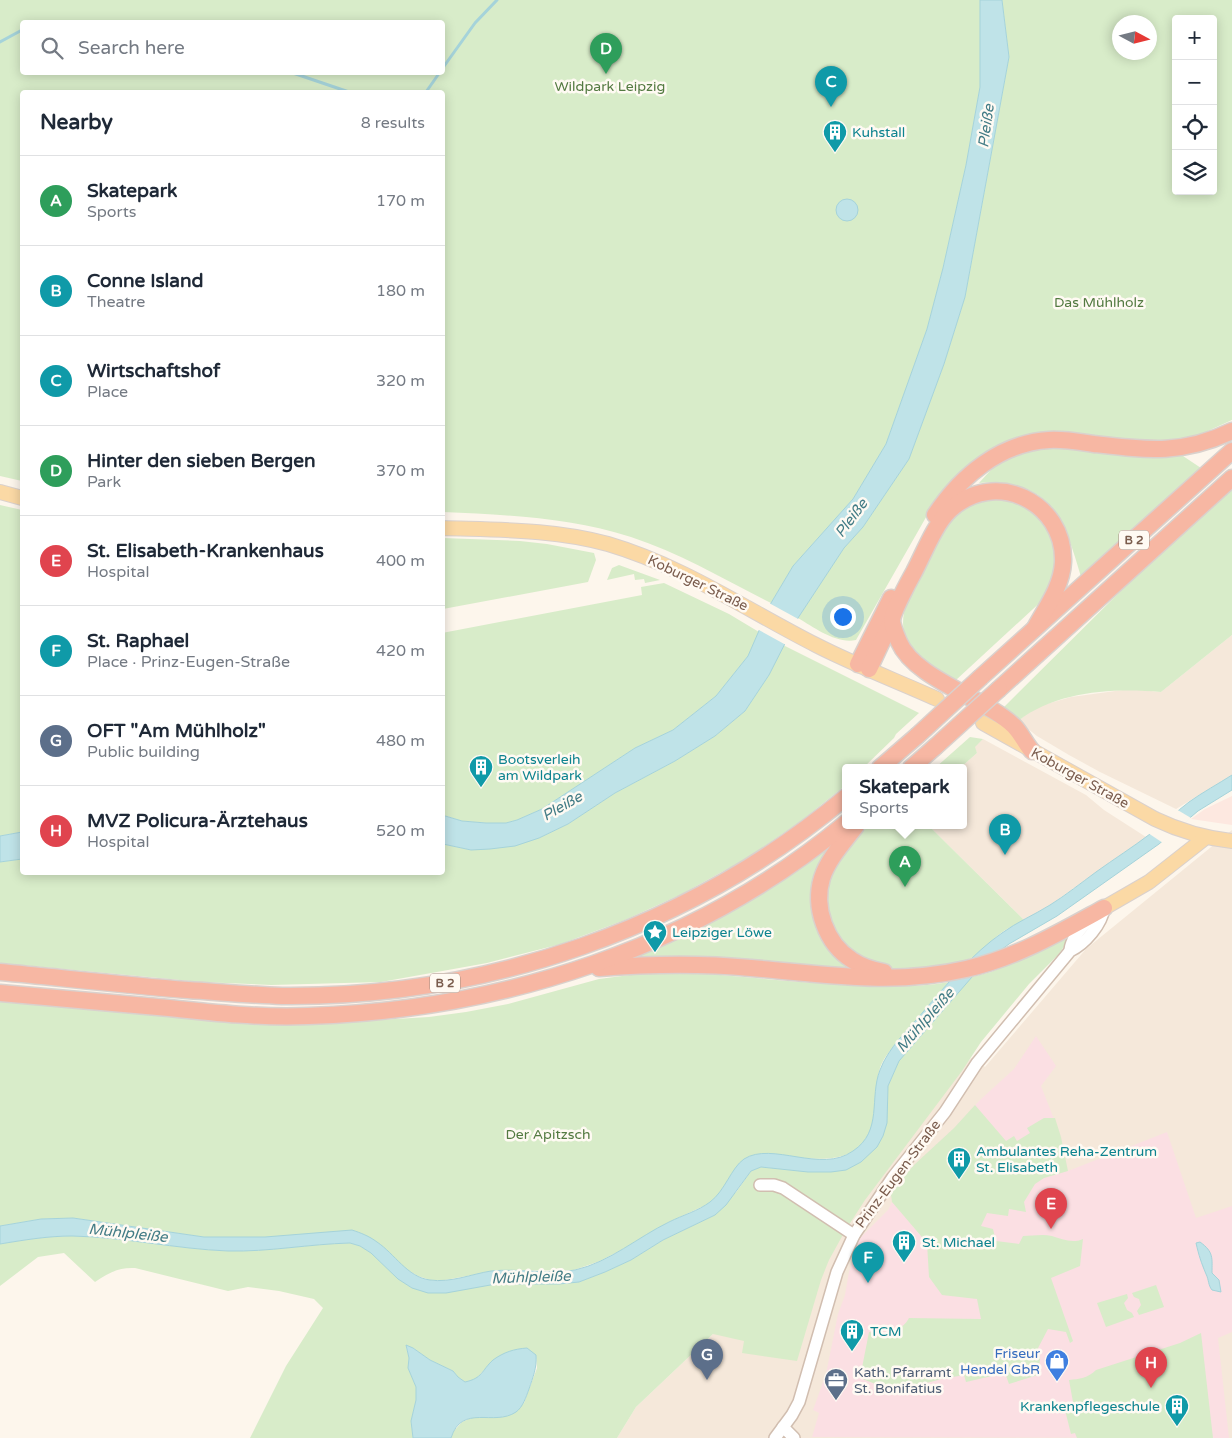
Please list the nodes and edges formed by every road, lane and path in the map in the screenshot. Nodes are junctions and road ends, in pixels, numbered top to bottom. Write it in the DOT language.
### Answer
graph roads {
  1 [pos="1232,431"];
  2 [pos="1232,451"];
  3 [pos="1232,478"];
  4 [pos="0,492"];
  5 [pos="20,497"];
  6 [pos="445,528"];
  7 [pos="892,620"];
  8 [pos="1035,628"];
  9 [pos="863,667"];
  10 [pos="937,699"];
  11 [pos="983,723"];
  12 [pos="1032,751"];
  13 [pos="885,764"];
  14 [pos="916,764"];
  15 [pos="842,799"];
  16 [pos="842,827"];
  17 [pos="854,829"];
  18 [pos="1205,838"];
  19 [pos="1232,841"];
  20 [pos="1104,908"];
  21 [pos="579,969"];
  22 [pos="0,972"];
  23 [pos="914,978"];
  24 [pos="0,992"];
  25 [pos="760,1185"];
  26 [pos="854,1235"];
  27 [pos="783,1428"];
  28 [pos="775,1438"];
  29 [pos="794,1438"];
  1 -- 9 [label="highway"];
  2 -- 8 [label="highway, B 2"];
  3 -- 14 [label="highway, B 2, bridge"];
  4 -- 5 [label="main road"];
  6 -- 9 [label="main road, Koburger Straße"];
  7 -- 8 [label="highway"];
  7 -- 9 [label="highway"];
  7 -- 12 [label="highway"];
  8 -- 13 [label="highway, B 2, bridge"];
  9 -- 10 [label="main road, Koburger Straße"];
  11 -- 12 [label="main road, Koburger Straße"];
  12 -- 18 [label="main road, Koburger Straße"];
  15 -- 22 [label="highway, B 2"];
  16 -- 21 [label="highway, B 2"];
  17 -- 23 [label="highway"];
  18 -- 19 [label="main road, Koburger Straße"];
  18 -- 20 [label="main road, Prinz-Eugen-Straße"];
  20 -- 23 [label="highway"];
  20 -- 26 [label="street, Prinz-Eugen-Straße"];
  21 -- 23 [label="highway"];
  21 -- 24 [label="highway, B 2"];
  25 -- 26 [label="street"];
  26 -- 27 [label="street, Prinz-Eugen-Straße"];
  27 -- 28 [label="street, Prinz-Eugen-Straße"];
  27 -- 29 [label="street"];
}
